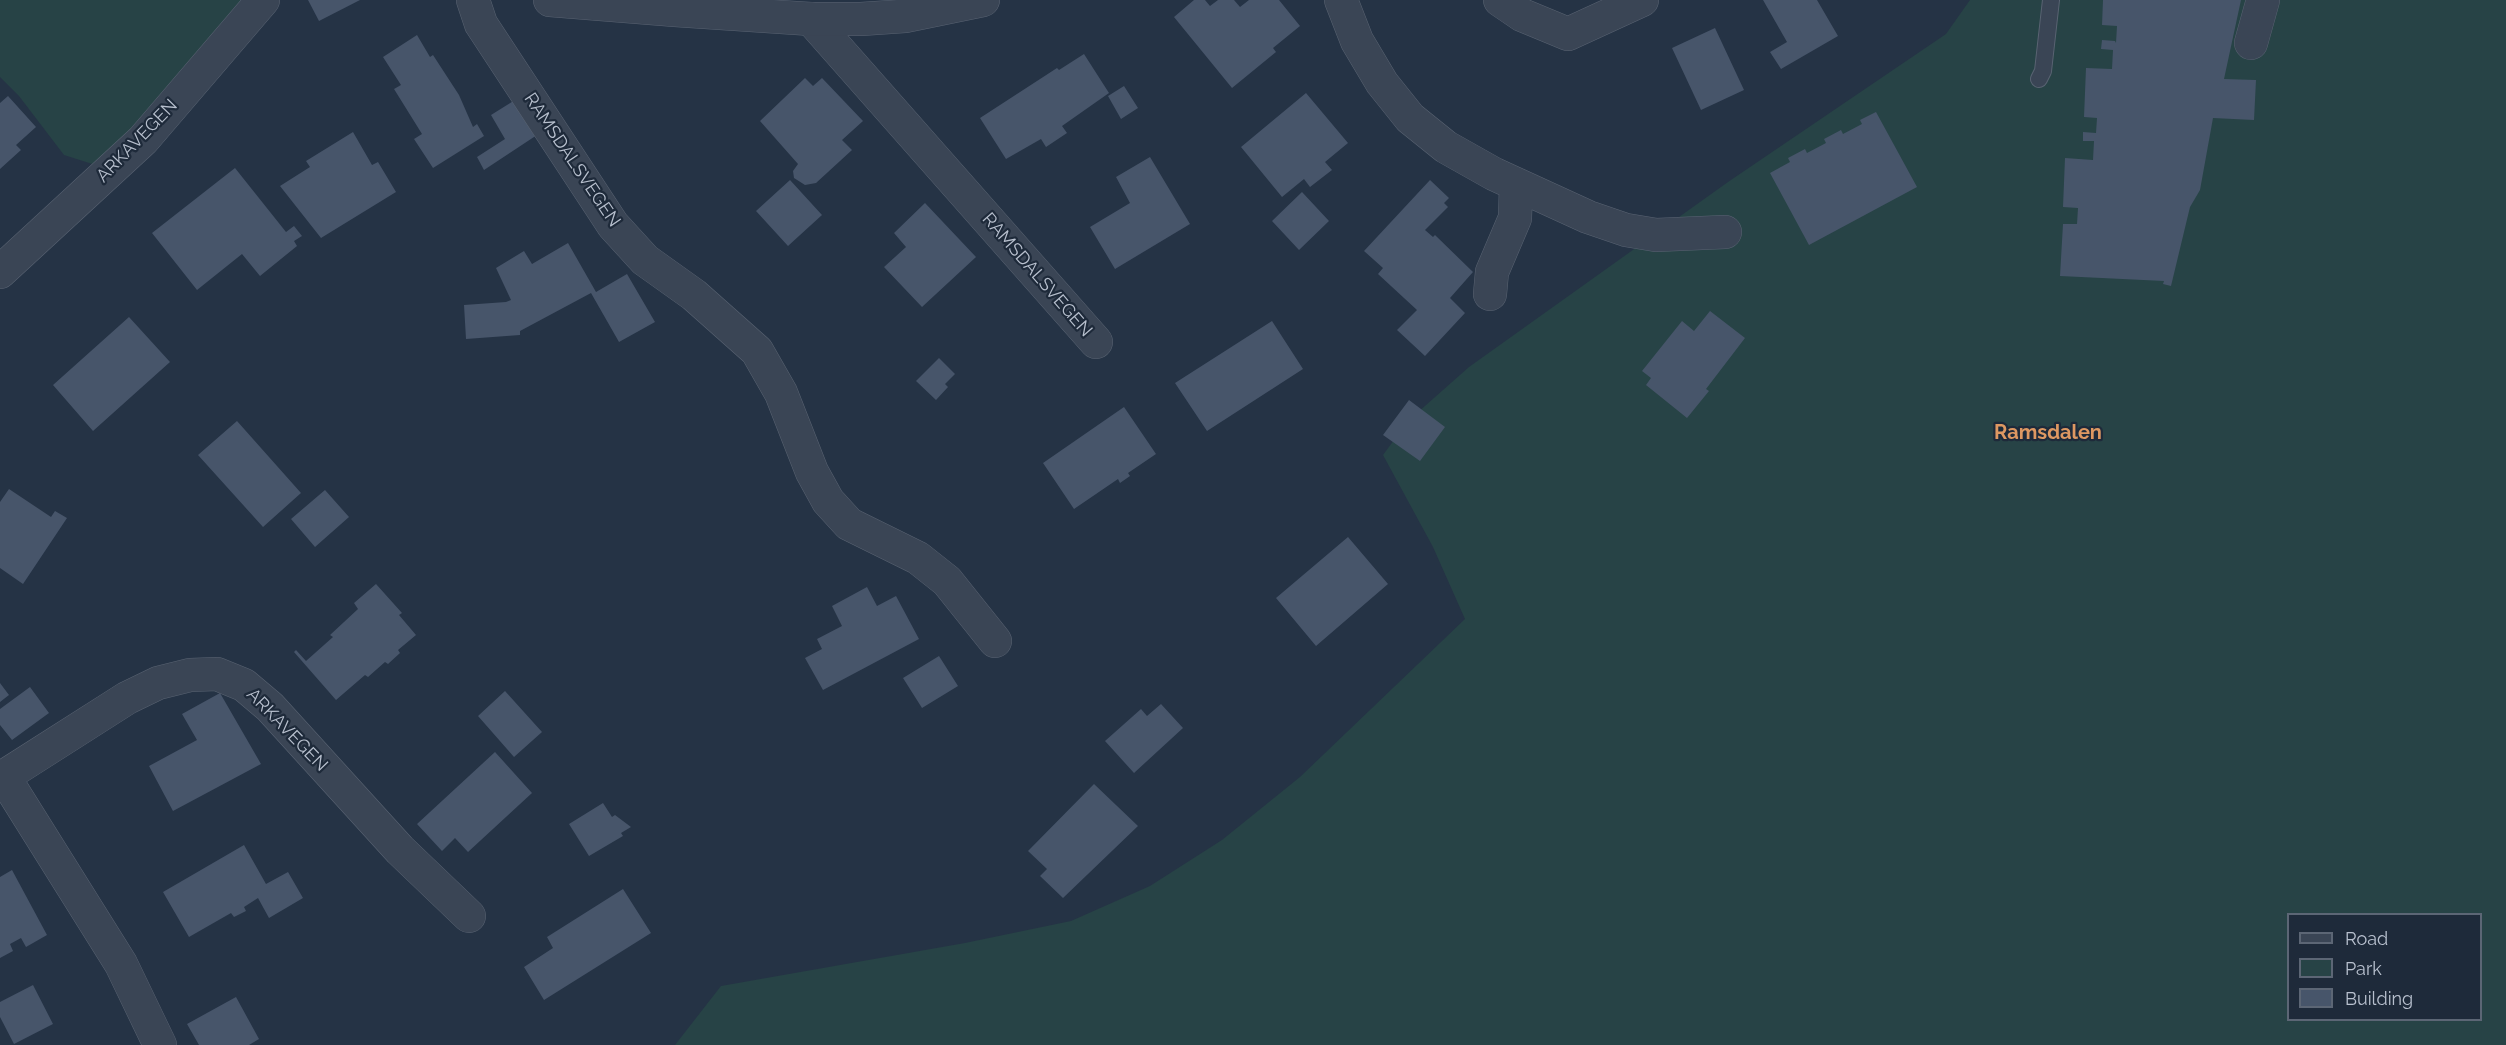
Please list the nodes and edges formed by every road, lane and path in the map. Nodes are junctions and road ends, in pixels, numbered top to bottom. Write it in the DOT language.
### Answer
graph roads {
  1 [pos="263,0"];
  2 [pos="473,0"];
  3 [pos="550,0"];
  4 [pos="983,0"];
  5 [pos="1341,0"];
  6 [pos="1500,0"];
  7 [pos="1642,0"];
  8 [pos="2051,0"];
  9 [pos="2264,0"];
  10 [pos="812,19"];
  11 [pos="2251,43"];
  12 [pos="2039,79"];
  13 [pos="1516,184"];
  14 [pos="1725,232"];
  15 [pos="0,272"];
  16 [pos="1490,294"];
  17 [pos="1096,342"];
  18 [pos="995,641"];
  19 [pos="2,778"];
  20 [pos="469,916"];
  21 [pos="160,1045"];
  1 -- 15 [label="street, ARKAVEGEN"];
  2 -- 18 [label="street, RAMSDALSVEGEN"];
  3 -- 10 [label="street"];
  4 -- 10 [label="street"];
  5 -- 13 [label="street"];
  6 -- 7 [label="street"];
  8 -- 12 [label="lane"];
  9 -- 11 [label="street"];
  10 -- 17 [label="street, RAMSDALSVEGEN"];
  13 -- 14 [label="street"];
  13 -- 16 [label="street"];
  19 -- 20 [label="street, ARKAVEGEN"];
  19 -- 21 [label="street, ARKAVEGEN"];
}
